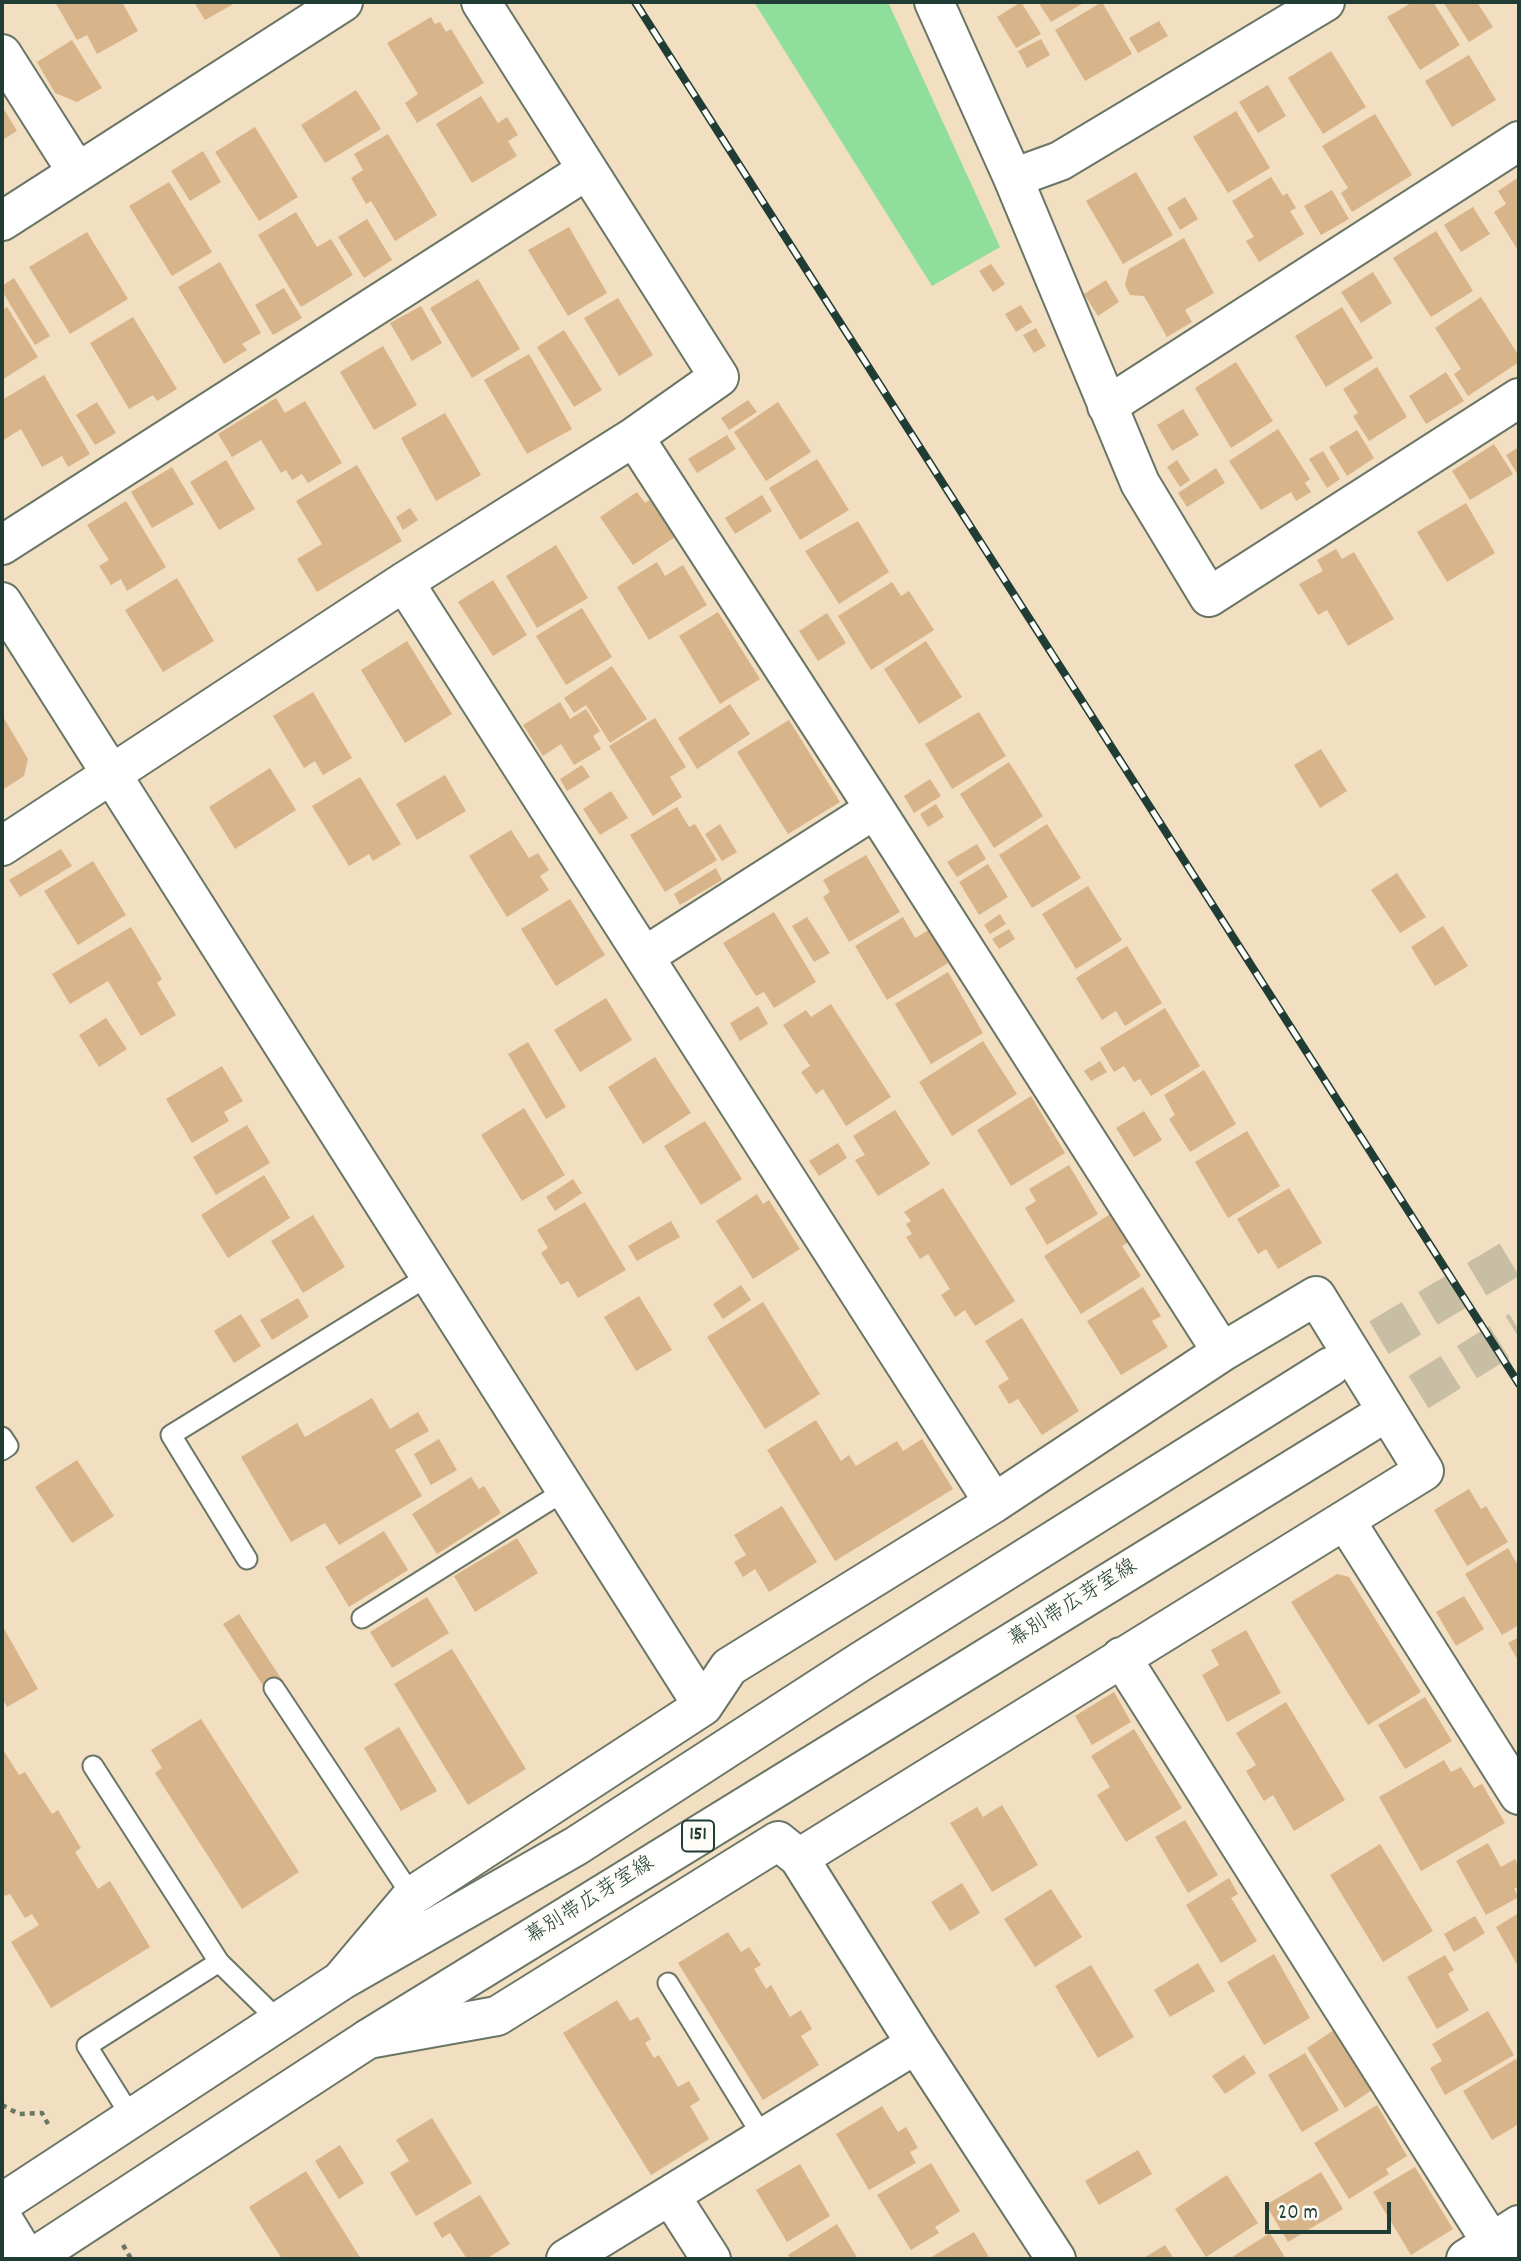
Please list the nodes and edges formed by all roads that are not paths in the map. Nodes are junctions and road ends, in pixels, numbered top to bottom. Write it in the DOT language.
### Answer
graph roads {
  1 [pos="343,2"];
  2 [pos="481,2"];
  3 [pos="934,2"];
  4 [pos="1318,3"];
  5 [pos="2,54"];
  6 [pos="1519,141"];
  7 [pos="587,170"];
  8 [pos="77,172"];
  9 [pos="1013,178"];
  10 [pos="2,220"];
  11 [pos="1519,398"];
  12 [pos="1107,406"];
  13 [pos="634,437"];
  14 [pos="2,545"];
  15 [pos="404,582"];
  16 [pos="2,602"];
  17 [pos="113,775"];
  18 [pos="875,809"];
  19 [pos="2,846"];
  20 [pos="645,956"];
  21 [pos="430,1275"];
  22 [pos="1222,1352"];
  23 [pos="1330,1367"];
  24 [pos="1370,1422"];
  25 [pos="2,1437"];
  26 [pos="2,1450"];
  27 [pos="566,1490"];
  28 [pos="994,1503"];
  29 [pos="1345,1520"];
  30 [pos="247,1559"];
  31 [pos="362,1618"];
  32 [pos="1121,1657"];
  33 [pos="274,1688"];
  34 [pos="703,1706"];
  35 [pos="93,1766"];
  36 [pos="1519,1795"];
  37 [pos="799,1858"];
  38 [pos="412,1896"];
  39 [pos="219,1962"];
  40 [pos="342,1980"];
  41 [pos="668,1983"];
  42 [pos="279,2021"];
  43 [pos="368,2039"];
  44 [pos="916,2044"];
  45 [pos="132,2118"];
  46 [pos="763,2137"];
  47 [pos="670,2195"];
  48 [pos="2,2203"];
  49 [pos="2,2218"];
  50 [pos="1495,2247"];
  51 [pos="29,2259"];
  52 [pos="566,2259"];
  53 [pos="711,2259"];
  54 [pos="1056,2259"];
  1 -- 8 [label="street"];
  2 -- 7 [label="street"];
  3 -- 9 [label="street"];
  4 -- 9 [label="street"];
  5 -- 8 [label="street"];
  6 -- 12 [label="street"];
  7 -- 13 [label="street"];
  7 -- 14 [label="street"];
  8 -- 10 [label="street"];
  9 -- 12 [label="street"];
  11 -- 12 [label="street"];
  13 -- 15 [label="street"];
  13 -- 18 [label="street"];
  15 -- 17 [label="street"];
  15 -- 20 [label="street"];
  16 -- 17 [label="street"];
  17 -- 19 [label="street"];
  17 -- 21 [label="street"];
  18 -- 20 [label="street"];
  18 -- 22 [label="street"];
  20 -- 28 [label="street"];
  21 -- 27 [label="street"];
  21 -- 30 [label="lane"];
  22 -- 28 [label="street"];
  22 -- 29 [label="street"];
  23 -- 40 [label="street"];
  24 -- 43 [label="street, 幕別帯広芽室線 / 151"];
  25 -- 26 [label="lane"];
  27 -- 31 [label="lane"];
  27 -- 34 [label="street"];
  28 -- 34 [label="street"];
  29 -- 32 [label="street"];
  29 -- 36 [label="street"];
  32 -- 37 [label="street"];
  32 -- 50 [label="street"];
  33 -- 38 [label="lane"];
  34 -- 38 [label="street"];
  35 -- 39 [label="lane"];
  37 -- 43 [label="street"];
  37 -- 44 [label="street"];
  38 -- 40 [label="street"];
  39 -- 42 [label="lane"];
  39 -- 45 [label="lane"];
  40 -- 42 [label="street"];
  41 -- 46 [label="lane"];
  42 -- 45 [label="street"];
  43 -- 51 [label="street, 幕別帯広芽室線 / 151"];
  44 -- 46 [label="street"];
  44 -- 54 [label="street"];
  45 -- 48 [label="street"];
  46 -- 47 [label="street"];
  47 -- 52 [label="street"];
  47 -- 53 [label="street"];
  49 -- 51 [label="street"];
}
